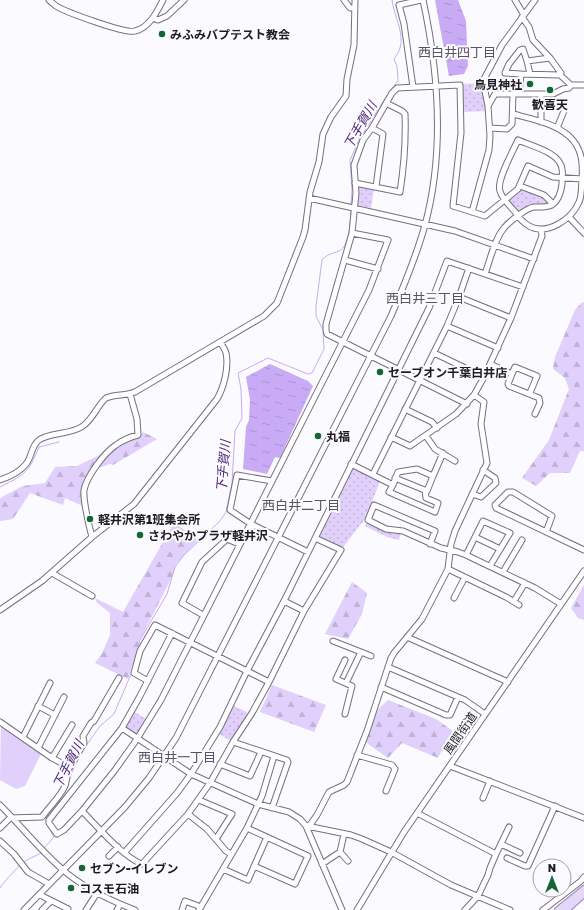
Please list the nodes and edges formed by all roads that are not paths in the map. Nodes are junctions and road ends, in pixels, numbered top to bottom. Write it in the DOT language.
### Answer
graph roads {
  1 [pos="49,0"];
  2 [pos="163,0"];
  3 [pos="184,0"];
  4 [pos="344,0"];
  5 [pos="355,0"];
  6 [pos="422,0"];
  7 [pos="515,0"];
  8 [pos="534,0"];
  9 [pos="354,8"];
  10 [pos="523,16"];
  11 [pos="152,19"];
  12 [pos="550,58"];
  13 [pos="527,60"];
  14 [pos="521,74"];
  15 [pos="530,74"];
  16 [pos="560,75"];
  17 [pos="571,85"];
  18 [pos="584,85"];
  19 [pos="437,86"];
  20 [pos="413,87"];
  21 [pos="516,94"];
  22 [pos="541,94"];
  23 [pos="386,103"];
  24 [pos="488,106"];
  25 [pos="564,111"];
  26 [pos="513,114"];
  27 [pos="541,122"];
  28 [pos="372,128"];
  29 [pos="490,128"];
  30 [pos="557,128"];
  31 [pos="562,178"];
  32 [pos="582,179"];
  33 [pos="355,183"];
  34 [pos="520,186"];
  35 [pos="376,187"];
  36 [pos="309,198"];
  37 [pos="505,200"];
  38 [pos="553,204"];
  39 [pos="352,208"];
  40 [pos="472,212"];
  41 [pos="518,216"];
  42 [pos="569,217"];
  43 [pos="425,224"];
  44 [pos="541,229"];
  45 [pos="352,233"];
  46 [pos="584,233"];
  47 [pos="495,245"];
  48 [pos="534,259"];
  49 [pos="345,260"];
  50 [pos="378,268"];
  51 [pos="469,268"];
  52 [pos="485,274"];
  53 [pos="523,287"];
  54 [pos="459,297"];
  55 [pos="511,318"];
  56 [pos="447,326"];
  57 [pos="220,342"];
  58 [pos="342,342"];
  59 [pos="498,348"];
  60 [pos="434,353"];
  61 [pos="370,356"];
  62 [pos="490,364"];
  63 [pos="399,370"];
  64 [pos="512,374"];
  65 [pos="484,377"];
  66 [pos="419,380"];
  67 [pos="130,394"];
  68 [pos="530,394"];
  69 [pos="474,395"];
  70 [pos="466,404"];
  71 [pos="405,408"];
  72 [pos="535,414"];
  73 [pos="437,428"];
  74 [pos="426,436"];
  75 [pos="391,437"];
  76 [pos="443,453"];
  77 [pos="455,461"];
  78 [pos="352,464"];
  79 [pos="483,470"];
  80 [pos="373,474"];
  81 [pos="433,476"];
  82 [pos="395,478"];
  83 [pos="0,480"];
  84 [pos="272,481"];
  85 [pos="393,485"];
  86 [pos="425,490"];
  87 [pos="472,494"];
  88 [pos="251,524"];
  89 [pos="546,532"];
  90 [pos="92,537"];
  91 [pos="475,537"];
  92 [pos="279,538"];
  93 [pos="315,538"];
  94 [pos="522,540"];
  95 [pos="239,544"];
  96 [pos="430,544"];
  97 [pos="500,549"];
  98 [pos="450,550"];
  99 [pos="584,550"];
  100 [pos="308,552"];
  101 [pos="466,555"];
  102 [pos="490,566"];
  103 [pos="448,569"];
  104 [pos="584,571"];
  105 [pos="502,572"];
  106 [pos="52,573"];
  107 [pos="465,577"];
  108 [pos="525,583"];
  109 [pos="92,596"];
  110 [pos="454,598"];
  111 [pos="284,601"];
  112 [pos="514,601"];
  113 [pos="561,604"];
  114 [pos="519,605"];
  115 [pos="0,610"];
  116 [pos="304,611"];
  117 [pos="204,615"];
  118 [pos="172,633"];
  119 [pos="407,638"];
  120 [pos="333,641"];
  121 [pos="190,642"];
  122 [pos="361,652"];
  123 [pos="371,656"];
  124 [pos="218,657"];
  125 [pos="346,660"];
  126 [pos="388,667"];
  127 [pos="247,671"];
  128 [pos="119,678"];
  129 [pos="148,681"];
  130 [pos="269,682"];
  131 [pos="508,682"];
  132 [pos="50,683"];
  133 [pos="346,683"];
  134 [pos="381,687"];
  135 [pos="64,697"];
  136 [pos="458,697"];
  137 [pos="38,706"];
  138 [pos="345,714"];
  139 [pos="485,714"];
  140 [pos="55,715"];
  141 [pos="0,722"];
  142 [pos="72,725"];
  143 [pos="122,728"];
  144 [pos="23,737"];
  145 [pos="137,739"];
  146 [pos="233,742"];
  147 [pos="38,748"];
  148 [pos="261,752"];
  149 [pos="164,756"];
  150 [pos="274,756"];
  151 [pos="357,756"];
  152 [pos="52,758"];
  153 [pos="220,764"];
  154 [pos="450,766"];
  155 [pos="69,767"];
  156 [pos="191,774"];
  157 [pos="490,781"];
  158 [pos="210,783"];
  159 [pos="386,791"];
  160 [pos="483,798"];
  161 [pos="199,800"];
  162 [pos="258,804"];
  163 [pos="0,805"];
  164 [pos="555,806"];
  165 [pos="272,808"];
  166 [pos="82,811"];
  167 [pos="417,813"];
  168 [pos="188,814"];
  169 [pos="12,818"];
  170 [pos="584,818"];
  171 [pos="306,826"];
  172 [pos="509,827"];
  173 [pos="0,828"];
  174 [pos="247,828"];
  175 [pos="102,831"];
  176 [pos="344,834"];
  177 [pos="267,837"];
  178 [pos="216,839"];
  179 [pos="0,841"];
  180 [pos="501,844"];
  181 [pos="118,847"];
  182 [pos="340,852"];
  183 [pos="391,852"];
  184 [pos="124,853"];
  185 [pos="231,854"];
  186 [pos="496,854"];
  187 [pos="520,854"];
  188 [pos="108,856"];
  189 [pos="508,858"];
  190 [pos="348,861"];
  191 [pos="322,864"];
  192 [pos="254,866"];
  193 [pos="223,869"];
  194 [pos="63,870"];
  195 [pos="584,877"];
  196 [pos="49,884"];
  197 [pos="584,889"];
  198 [pos="97,893"];
  199 [pos="40,894"];
  200 [pos="584,894"];
  201 [pos="478,896"];
  202 [pos="50,901"];
  203 [pos="120,904"];
  204 [pos="200,909"];
  205 [pos="24,910"];
  206 [pos="42,910"];
  207 [pos="67,910"];
  208 [pos="86,910"];
  209 [pos="117,910"];
  210 [pos="135,910"];
  211 [pos="182,910"];
  212 [pos="342,910"];
  213 [pos="357,910"];
  214 [pos="465,910"];
  215 [pos="510,910"];
  216 [pos="543,910"];
  217 [pos="558,910"];
  218 [pos="566,910"];
  1 -- 11 [label="street"];
  2 -- 11 [label="street"];
  3 -- 11 [label="street"];
  4 -- 9 [label="street"];
  5 -- 9 [label="street"];
  6 -- 19 [label="street"];
  6 -- 20 [label="street"];
  7 -- 10 [label="street"];
  8 -- 10 [label="street"];
  9 -- 36 [label="street"];
  10 -- 12 [label="street"];
  10 -- 24 [label="street"];
  12 -- 13 [label="street"];
  12 -- 16 [label="street"];
  13 -- 14 [label="street"];
  13 -- 15 [label="street"];
  14 -- 15 [label="street"];
  14 -- 21 [label="street"];
  15 -- 16 [label="street"];
  16 -- 17 [label="street"];
  17 -- 18 [label="street"];
  17 -- 22 [label="street"];
  19 -- 20 [label="street"];
  19 -- 40 [label="street"];
  19 -- 43 [label="street"];
  20 -- 23 [label="street"];
  21 -- 22 [label="street"];
  21 -- 24 [label="street"];
  21 -- 26 [label="street"];
  22 -- 27 [label="street"];
  23 -- 28 [label="street"];
  23 -- 35 [label="street"];
  24 -- 29 [label="street"];
  25 -- 30 [label="street"];
  26 -- 27 [label="street"];
  26 -- 29 [label="street"];
  27 -- 30 [label="street"];
  28 -- 33 [label="street"];
  28 -- 35 [label="street"];
  29 -- 40 [label="street"];
  30 -- 32 [label="street"];
  31 -- 32 [label="street"];
  31 -- 34 [label="street"];
  31 -- 37 [label="street"];
  31 -- 38 [label="street"];
  32 -- 42 [label="street"];
  33 -- 35 [label="street"];
  33 -- 39 [label="street"];
  34 -- 37 [label="street"];
  34 -- 38 [label="street"];
  36 -- 39 [label="street"];
  36 -- 57 [label="street"];
  37 -- 40 [label="street"];
  37 -- 41 [label="street"];
  38 -- 41 [label="street"];
  39 -- 43 [label="street"];
  39 -- 45 [label="street"];
  41 -- 44 [label="street"];
  41 -- 47 [label="street"];
  42 -- 44 [label="street"];
  42 -- 46 [label="street"];
  43 -- 47 [label="street"];
  43 -- 61 [label="street"];
  44 -- 48 [label="street"];
  45 -- 49 [label="street"];
  45 -- 50 [label="street"];
  47 -- 48 [label="street"];
  47 -- 52 [label="street"];
  48 -- 53 [label="street"];
  49 -- 50 [label="street"];
  49 -- 58 [label="street"];
  50 -- 58 [label="street"];
  51 -- 52 [label="street"];
  51 -- 54 [label="street"];
  51 -- 63 [label="street"];
  52 -- 53 [label="street"];
  53 -- 55 [label="street"];
  54 -- 55 [label="street"];
  54 -- 56 [label="street"];
  55 -- 59 [label="street"];
  56 -- 59 [label="street"];
  56 -- 60 [label="street"];
  57 -- 67 [label="street"];
  57 -- 90 [label="street"];
  58 -- 61 [label="street"];
  58 -- 84 [label="street"];
  59 -- 62 [label="street"];
  60 -- 65 [label="street"];
  60 -- 66 [label="street"];
  61 -- 63 [label="street"];
  61 -- 92 [label="street"];
  62 -- 64 [label="street"];
  62 -- 65 [label="street"];
  63 -- 66 [label="street"];
  63 -- 78 [label="street"];
  64 -- 68 [label="street"];
  64 -- 68 [label="street"];
  65 -- 69 [label="street"];
  66 -- 70 [label="street"];
  66 -- 71 [label="street"];
  67 -- 83 [label="street"];
  67 -- 90 [label="street"];
  68 -- 72 [label="street"];
  69 -- 70 [label="street"];
  69 -- 79 [label="street"];
  70 -- 73 [label="street"];
  71 -- 73 [label="street"];
  71 -- 75 [label="street"];
  73 -- 74 [label="street"];
  74 -- 75 [label="street"];
  74 -- 76 [label="street"];
  75 -- 80 [label="street"];
  76 -- 77 [label="street"];
  76 -- 81 [label="street"];
  78 -- 80 [label="street"];
  78 -- 93 [label="street"];
  79 -- 87 [label="street"];
  79 -- 87 [label="street"];
  80 -- 85 [label="street"];
  81 -- 82 [label="street"];
  81 -- 86 [label="street"];
  82 -- 85 [label="street"];
  82 -- 86 [label="street"];
  84 -- 88 [label="street"];
  84 -- 88 [label="street"];
  85 -- 86 [label="street"];
  87 -- 98 [label="street"];
  88 -- 92 [label="street"];
  88 -- 95 [label="street"];
  89 -- 89 [label="street"];
  89 -- 99 [label="street"];
  90 -- 106 [label="street"];
  91 -- 97 [label="street"];
  91 -- 97 [label="street"];
  91 -- 101 [label="street"];
  92 -- 100 [label="street"];
  92 -- 124 [label="street"];
  93 -- 100 [label="street"];
  93 -- 116 [label="street"];
  94 -- 105 [label="street"];
  95 -- 117 [label="street"];
  95 -- 117 [label="street"];
  96 -- 96 [label="street"];
  96 -- 98 [label="street"];
  97 -- 102 [label="street"];
  98 -- 101 [label="street"];
  98 -- 103 [label="street"];
  100 -- 111 [label="street"];
  101 -- 102 [label="street"];
  102 -- 105 [label="street"];
  103 -- 107 [label="street"];
  103 -- 119 [label="street"];
  104 -- 113 [label="street, 風間街道"];
  105 -- 108 [label="street"];
  106 -- 109 [label="street"];
  106 -- 115 [label="street"];
  107 -- 110 [label="street"];
  107 -- 112 [label="street"];
  108 -- 112 [label="street"];
  108 -- 113 [label="street"];
  111 -- 116 [label="street"];
  111 -- 127 [label="street"];
  112 -- 114 [label="street"];
  113 -- 131 [label="street, 風間街道"];
  116 -- 130 [label="street"];
  117 -- 121 [label="street"];
  118 -- 121 [label="street"];
  118 -- 129 [label="street"];
  118 -- 129 [label="street"];
  119 -- 126 [label="street"];
  119 -- 131 [label="street"];
  120 -- 122 [label="street"];
  121 -- 124 [label="street"];
  121 -- 145 [label="street"];
  122 -- 123 [label="street"];
  122 -- 133 [label="street"];
  124 -- 127 [label="street"];
  124 -- 149 [label="street"];
  125 -- 133 [label="street"];
  126 -- 134 [label="street"];
  126 -- 136 [label="street"];
  127 -- 130 [label="street"];
  127 -- 156 [label="street"];
  128 -- 155 [label="street"];
  129 -- 143 [label="street"];
  130 -- 146 [label="street"];
  131 -- 139 [label="street, 風間街道"];
  132 -- 137 [label="street"];
  133 -- 138 [label="street"];
  134 -- 136 [label="street"];
  134 -- 151 [label="street"];
  135 -- 140 [label="street"];
  136 -- 139 [label="street"];
  137 -- 140 [label="street"];
  137 -- 144 [label="street"];
  139 -- 154 [label="street, 風間街道"];
  140 -- 147 [label="street"];
  141 -- 144 [label="street"];
  142 -- 152 [label="street"];
  143 -- 145 [label="street"];
  143 -- 166 [label="street"];
  144 -- 147 [label="street"];
  145 -- 149 [label="street"];
  145 -- 166 [label="street"];
  146 -- 148 [label="street"];
  146 -- 153 [label="street"];
  147 -- 152 [label="street"];
  148 -- 150 [label="street"];
  148 -- 153 [label="street"];
  149 -- 156 [label="street"];
  149 -- 175 [label="street"];
  150 -- 162 [label="street"];
  150 -- 165 [label="street"];
  151 -- 159 [label="street"];
  151 -- 171 [label="street"];
  152 -- 155 [label="street"];
  153 -- 158 [label="street"];
  154 -- 157 [label="street"];
  154 -- 167 [label="street, 風間街道"];
  155 -- 169 [label="street"];
  156 -- 158 [label="street"];
  156 -- 184 [label="street"];
  157 -- 160 [label="street"];
  157 -- 164 [label="street"];
  158 -- 161 [label="street"];
  158 -- 162 [label="street"];
  161 -- 168 [label="street"];
  161 -- 178 [label="street"];
  162 -- 165 [label="street"];
  162 -- 174 [label="street"];
  163 -- 169 [label="street"];
  164 -- 170 [label="street"];
  164 -- 189 [label="street"];
  165 -- 171 [label="street"];
  166 -- 175 [label="street"];
  167 -- 183 [label="street, 風間街道"];
  167 -- 186 [label="street"];
  168 -- 178 [label="street"];
  168 -- 184 [label="street"];
  169 -- 173 [label="street"];
  169 -- 194 [label="street"];
  171 -- 176 [label="street"];
  171 -- 191 [label="street"];
  172 -- 180 [label="street"];
  174 -- 177 [label="street"];
  174 -- 185 [label="street"];
  175 -- 181 [label="street"];
  175 -- 194 [label="street"];
  176 -- 182 [label="street"];
  176 -- 183 [label="street"];
  177 -- 192 [label="street"];
  177 -- 192 [label="street"];
  178 -- 185 [label="street"];
  179 -- 196 [label="street"];
  180 -- 186 [label="street"];
  180 -- 187 [label="street"];
  181 -- 184 [label="street"];
  181 -- 188 [label="street"];
  182 -- 190 [label="street"];
  182 -- 191 [label="street"];
  183 -- 201 [label="street"];
  183 -- 213 [label="street, 風間街道"];
  185 -- 193 [label="street"];
  186 -- 201 [label="street"];
  191 -- 212 [label="street"];
  192 -- 193 [label="street"];
  193 -- 204 [label="street"];
  194 -- 196 [label="street"];
  194 -- 198 [label="street"];
  195 -- 216 [label="street"];
  196 -- 199 [label="street"];
  197 -- 217 [label="main road"];
  198 -- 203 [label="street"];
  198 -- 208 [label="street"];
  199 -- 202 [label="street"];
  199 -- 205 [label="street"];
  200 -- 218 [label="main road"];
  201 -- 214 [label="street"];
  201 -- 215 [label="street"];
  202 -- 206 [label="street"];
  202 -- 207 [label="street"];
  203 -- 209 [label="street"];
  203 -- 210 [label="street"];
  204 -- 211 [label="street"];
}
